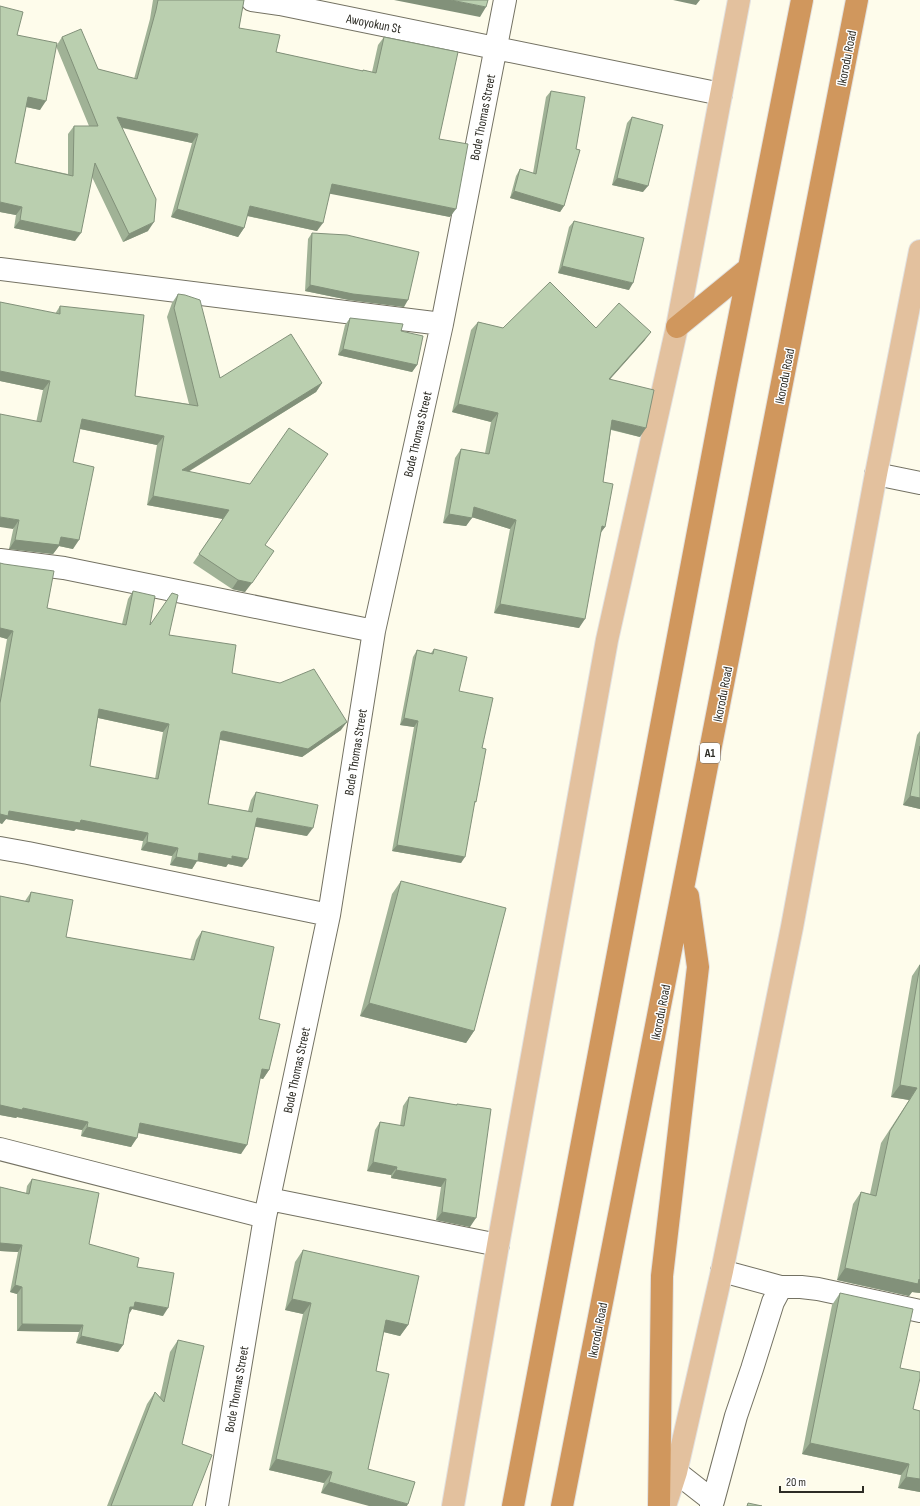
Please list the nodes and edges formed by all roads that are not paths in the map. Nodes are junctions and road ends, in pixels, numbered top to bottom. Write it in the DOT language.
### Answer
graph roads {
  1 [pos="252,0"];
  2 [pos="505,0"];
  3 [pos="740,0"];
  4 [pos="802,0"];
  5 [pos="857,3"];
  6 [pos="496,47"];
  7 [pos="720,94"];
  8 [pos="920,251"];
  9 [pos="749,268"];
  10 [pos="0,269"];
  11 [pos="442,324"];
  12 [pos="677,327"];
  13 [pos="876,474"];
  14 [pos="920,483"];
  15 [pos="0,560"];
  16 [pos="374,632"];
  17 [pos="0,848"];
  18 [pos="686,879"];
  19 [pos="330,914"];
  20 [pos="0,1150"];
  21 [pos="267,1208"];
  22 [pos="498,1245"];
  23 [pos="722,1271"];
  24 [pos="781,1287"];
  25 [pos="920,1311"];
  26 [pos="676,1472"];
  27 [pos="712,1503"];
  28 [pos="217,1506"];
  29 [pos="453,1506"];
  30 [pos="513,1506"];
  31 [pos="562,1506"];
  32 [pos="659,1506"];
  33 [pos="665,1506"];
  1 -- 6 [label="street, Awoyokun St"];
  2 -- 6 [label="street, Bode Thomas Street"];
  3 -- 7 [label="main road"];
  4 -- 9 [label="highway"];
  5 -- 18 [label="highway, Ikorodu Road / A1"];
  6 -- 7 [label="street, Awoyokun St"];
  6 -- 11 [label="street, Bode Thomas Street"];
  7 -- 12 [label="main road"];
  8 -- 13 [label="main road"];
  9 -- 12 [label="highway"];
  9 -- 30 [label="highway"];
  10 -- 11 [label="street"];
  11 -- 16 [label="street, Bode Thomas Street"];
  12 -- 22 [label="main road"];
  13 -- 14 [label="street"];
  13 -- 23 [label="main road"];
  15 -- 16 [label="street"];
  16 -- 19 [label="street, Bode Thomas Street"];
  17 -- 19 [label="street"];
  18 -- 31 [label="highway, Ikorodu Road / A1"];
  18 -- 32 [label="highway"];
  19 -- 21 [label="street, Bode Thomas Street"];
  20 -- 21 [label="street"];
  21 -- 22 [label="street"];
  21 -- 28 [label="street, Bode Thomas Street"];
  22 -- 29 [label="main road"];
  23 -- 24 [label="street"];
  23 -- 26 [label="main road"];
  24 -- 25 [label="street"];
  24 -- 27 [label="street"];
  26 -- 27 [label="street"];
  26 -- 33 [label="main road"];
}
